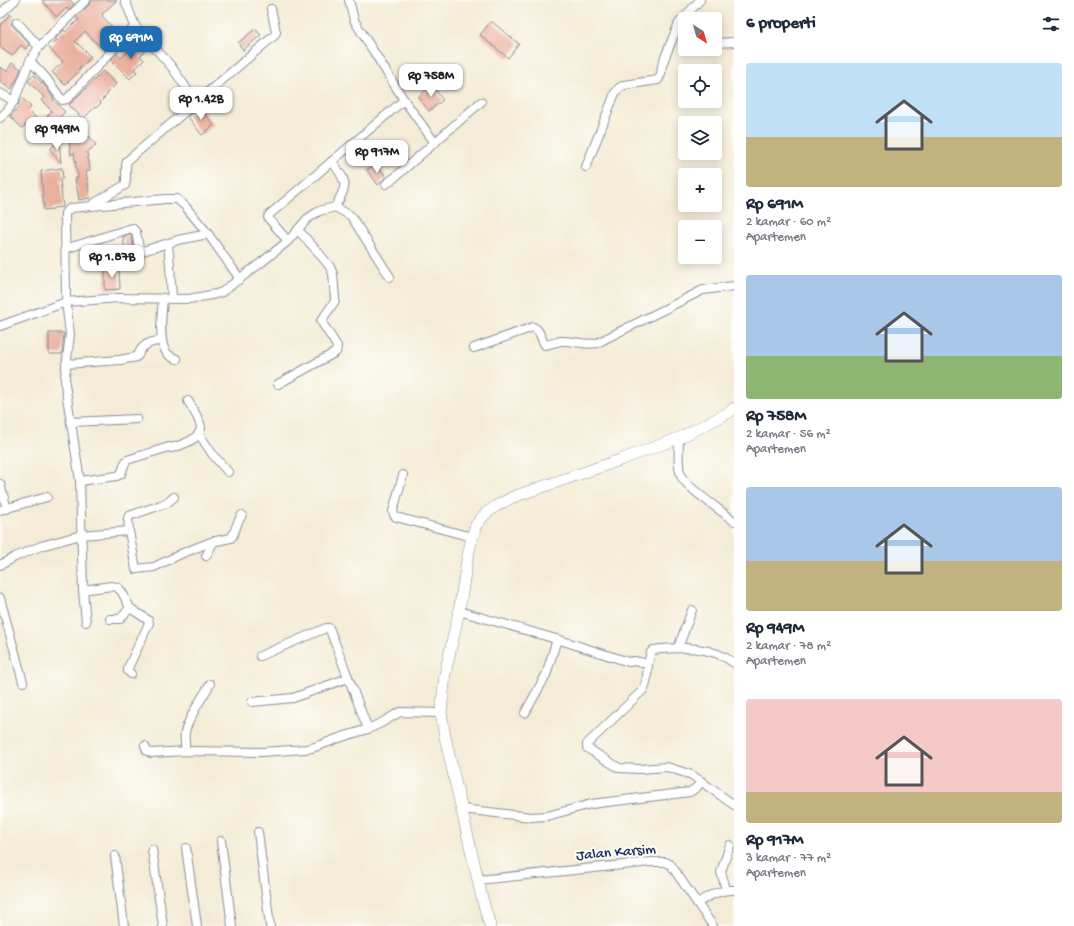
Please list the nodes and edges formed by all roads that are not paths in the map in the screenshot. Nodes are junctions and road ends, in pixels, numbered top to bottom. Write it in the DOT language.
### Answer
graph roads {
  1 [pos="15,0"];
  2 [pos="86,0"];
  3 [pos="125,0"];
  4 [pos="350,0"];
  5 [pos="700,0"];
  6 [pos="271,9"];
  7 [pos="0,14"];
  8 [pos="17,22"];
  9 [pos="135,26"];
  10 [pos="734,42"];
  11 [pos="722,43"];
  12 [pos="39,47"];
  13 [pos="30,61"];
  14 [pos="0,93"];
  15 [pos="404,100"];
  16 [pos="14,101"];
  17 [pos="196,102"];
  18 [pos="481,102"];
  19 [pos="0,118"];
  20 [pos="435,143"];
  21 [pos="332,161"];
  22 [pos="586,166"];
  23 [pos="386,184"];
  24 [pos="91,206"];
  25 [pos="335,207"];
  26 [pos="298,230"];
  27 [pos="208,234"];
  28 [pos="288,241"];
  29 [pos="168,244"];
  30 [pos="65,249"];
  31 [pos="390,277"];
  32 [pos="240,279"];
  33 [pos="734,286"];
  34 [pos="163,298"];
  35 [pos="172,299"];
  36 [pos="66,302"];
  37 [pos="0,326"];
  38 [pos="161,341"];
  39 [pos="474,348"];
  40 [pos="177,359"];
  41 [pos="66,364"];
  42 [pos="278,384"];
  43 [pos="188,401"];
  44 [pos="734,408"];
  45 [pos="137,419"];
  46 [pos="71,422"];
  47 [pos="199,434"];
  48 [pos="679,438"];
  49 [pos="228,472"];
  50 [pos="403,475"];
  51 [pos="80,481"];
  52 [pos="0,484"];
  53 [pos="47,497"];
  54 [pos="174,497"];
  55 [pos="4,510"];
  56 [pos="242,514"];
  57 [pos="734,521"];
  58 [pos="128,531"];
  59 [pos="81,535"];
  60 [pos="472,537"];
  61 [pos="214,541"];
  62 [pos="206,556"];
  63 [pos="0,565"];
  64 [pos="83,590"];
  65 [pos="0,598"];
  66 [pos="130,608"];
  67 [pos="692,610"];
  68 [pos="459,611"];
  69 [pos="110,619"];
  70 [pos="86,622"];
  71 [pos="557,639"];
  72 [pos="678,648"];
  73 [pos="260,656"];
  74 [pos="734,663"];
  75 [pos="648,664"];
  76 [pos="131,674"];
  77 [pos="348,678"];
  78 [pos="23,682"];
  79 [pos="210,684"];
  80 [pos="252,702"];
  81 [pos="441,713"];
  82 [pos="525,713"];
  83 [pos="368,729"];
  84 [pos="145,746"];
  85 [pos="186,751"];
  86 [pos="701,781"];
  87 [pos="734,805"];
  88 [pos="462,809"];
  89 [pos="258,832"];
  90 [pos="221,841"];
  91 [pos="730,845"];
  92 [pos="186,848"];
  93 [pos="152,849"];
  94 [pos="115,856"];
  95 [pos="478,880"];
  96 [pos="730,890"];
  97 [pos="697,903"];
  98 [pos="124,926"];
  99 [pos="163,926"];
  100 [pos="197,926"];
  101 [pos="232,926"];
  102 [pos="270,926"];
  103 [pos="490,926"];
  104 [pos="713,926"];
  1 -- 7 [label="street"];
  2 -- 12 [label="street"];
  3 -- 9 [label="street"];
  4 -- 15 [label="street"];
  5 -- 22 [label="street"];
  6 -- 17 [label="street"];
  8 -- 12 [label="street"];
  9 -- 13 [label="street"];
  9 -- 17 [label="street"];
  10 -- 11 [label="street"];
  12 -- 13 [label="street"];
  13 -- 16 [label="street"];
  14 -- 16 [label="street"];
  15 -- 20 [label="street"];
  15 -- 21 [label="street"];
  16 -- 19 [label="street"];
  17 -- 24 [label="street"];
  18 -- 20 [label="street"];
  20 -- 23 [label="street"];
  21 -- 25 [label="street"];
  21 -- 28 [label="street"];
  24 -- 27 [label="street"];
  24 -- 30 [label="street"];
  25 -- 26 [label="street"];
  25 -- 31 [label="street"];
  26 -- 28 [label="street"];
  26 -- 42 [label="street"];
  27 -- 29 [label="street"];
  27 -- 32 [label="street"];
  28 -- 32 [label="street"];
  29 -- 30 [label="street"];
  29 -- 35 [label="street"];
  30 -- 36 [label="street"];
  32 -- 35 [label="street"];
  33 -- 39 [label="street"];
  34 -- 35 [label="street"];
  34 -- 36 [label="street"];
  34 -- 38 [label="street"];
  36 -- 37 [label="street"];
  36 -- 41 [label="street"];
  38 -- 40 [label="street"];
  38 -- 41 [label="street"];
  41 -- 46 [label="street"];
  43 -- 47 [label="street"];
  44 -- 48 [label="street"];
  45 -- 46 [label="street"];
  46 -- 51 [label="street"];
  47 -- 49 [label="street"];
  47 -- 51 [label="street"];
  48 -- 57 [label="street"];
  48 -- 60 [label="street"];
  50 -- 60 [label="street"];
  51 -- 59 [label="street"];
  52 -- 55 [label="street"];
  53 -- 55 [label="street"];
  54 -- 58 [label="street"];
  56 -- 61 [label="street"];
  58 -- 59 [label="street"];
  58 -- 61 [label="street"];
  59 -- 63 [label="street"];
  59 -- 64 [label="street"];
  60 -- 68 [label="street"];
  61 -- 62 [label="street"];
  64 -- 66 [label="street"];
  64 -- 70 [label="street"];
  65 -- 78 [label="street"];
  66 -- 69 [label="street"];
  66 -- 76 [label="street"];
  67 -- 72 [label="street"];
  68 -- 71 [label="street"];
  68 -- 81 [label="street"];
  71 -- 75 [label="street"];
  71 -- 82 [label="street"];
  72 -- 74 [label="street"];
  72 -- 75 [label="street"];
  73 -- 77 [label="street"];
  75 -- 86 [label="street"];
  77 -- 80 [label="street"];
  77 -- 83 [label="street"];
  79 -- 85 [label="street"];
  81 -- 83 [label="street"];
  81 -- 88 [label="street"];
  83 -- 85 [label="street"];
  84 -- 85 [label="street"];
  86 -- 87 [label="street"];
  86 -- 88 [label="street"];
  88 -- 95 [label="street"];
  89 -- 102 [label="street"];
  90 -- 101 [label="street"];
  91 -- 96 [label="street"];
  92 -- 100 [label="street"];
  93 -- 99 [label="street"];
  94 -- 98 [label="street"];
  95 -- 97 [label="street, Jalan Karsim"];
  95 -- 103 [label="street"];
  96 -- 97 [label="street"];
  97 -- 104 [label="street"];
}
